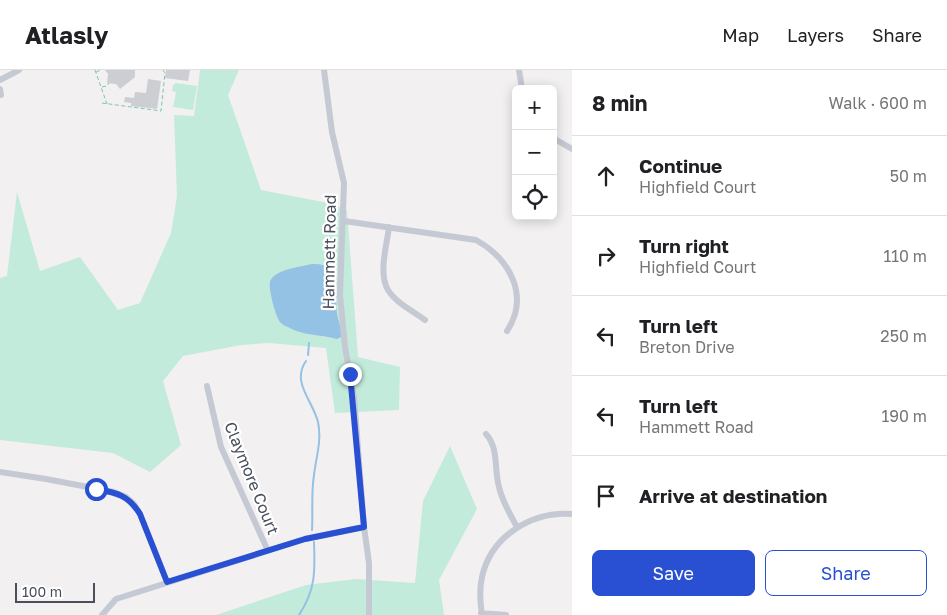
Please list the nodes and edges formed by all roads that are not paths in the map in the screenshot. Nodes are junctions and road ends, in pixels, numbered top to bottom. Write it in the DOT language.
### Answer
graph roads {
  1 [pos="19,70"];
  2 [pos="324,70"];
  3 [pos="519,70"];
  4 [pos="0,80"];
  5 [pos="521,85"];
  6 [pos="557,140"];
  7 [pos="572,149"];
  8 [pos="344,221"];
  9 [pos="389,227"];
  10 [pos="425,320"];
  11 [pos="507,331"];
  12 [pos="207,386"];
  13 [pos="486,434"];
  14 [pos="0,472"];
  15 [pos="572,514"];
  16 [pos="364,527"];
  17 [pos="517,527"];
  18 [pos="268,551"];
  19 [pos="167,582"];
  20 [pos="482,614"];
  21 [pos="102,615"];
  22 [pos="369,615"];
  23 [pos="506,615"];
  1 -- 4 [label="street"];
  2 -- 8 [label="street, Hammett Road"];
  3 -- 5 [label="street"];
  6 -- 7 [label="street"];
  8 -- 9 [label="street"];
  8 -- 16 [label="street, Hammett Road"];
  9 -- 10 [label="street"];
  9 -- 11 [label="street"];
  12 -- 18 [label="street, Claymore Court"];
  13 -- 17 [label="street"];
  14 -- 19 [label="street"];
  15 -- 17 [label="street"];
  16 -- 18 [label="street"];
  16 -- 22 [label="street, Hammett Road"];
  17 -- 20 [label="street"];
  18 -- 19 [label="street"];
  19 -- 21 [label="street"];
  20 -- 23 [label="street"];
}
